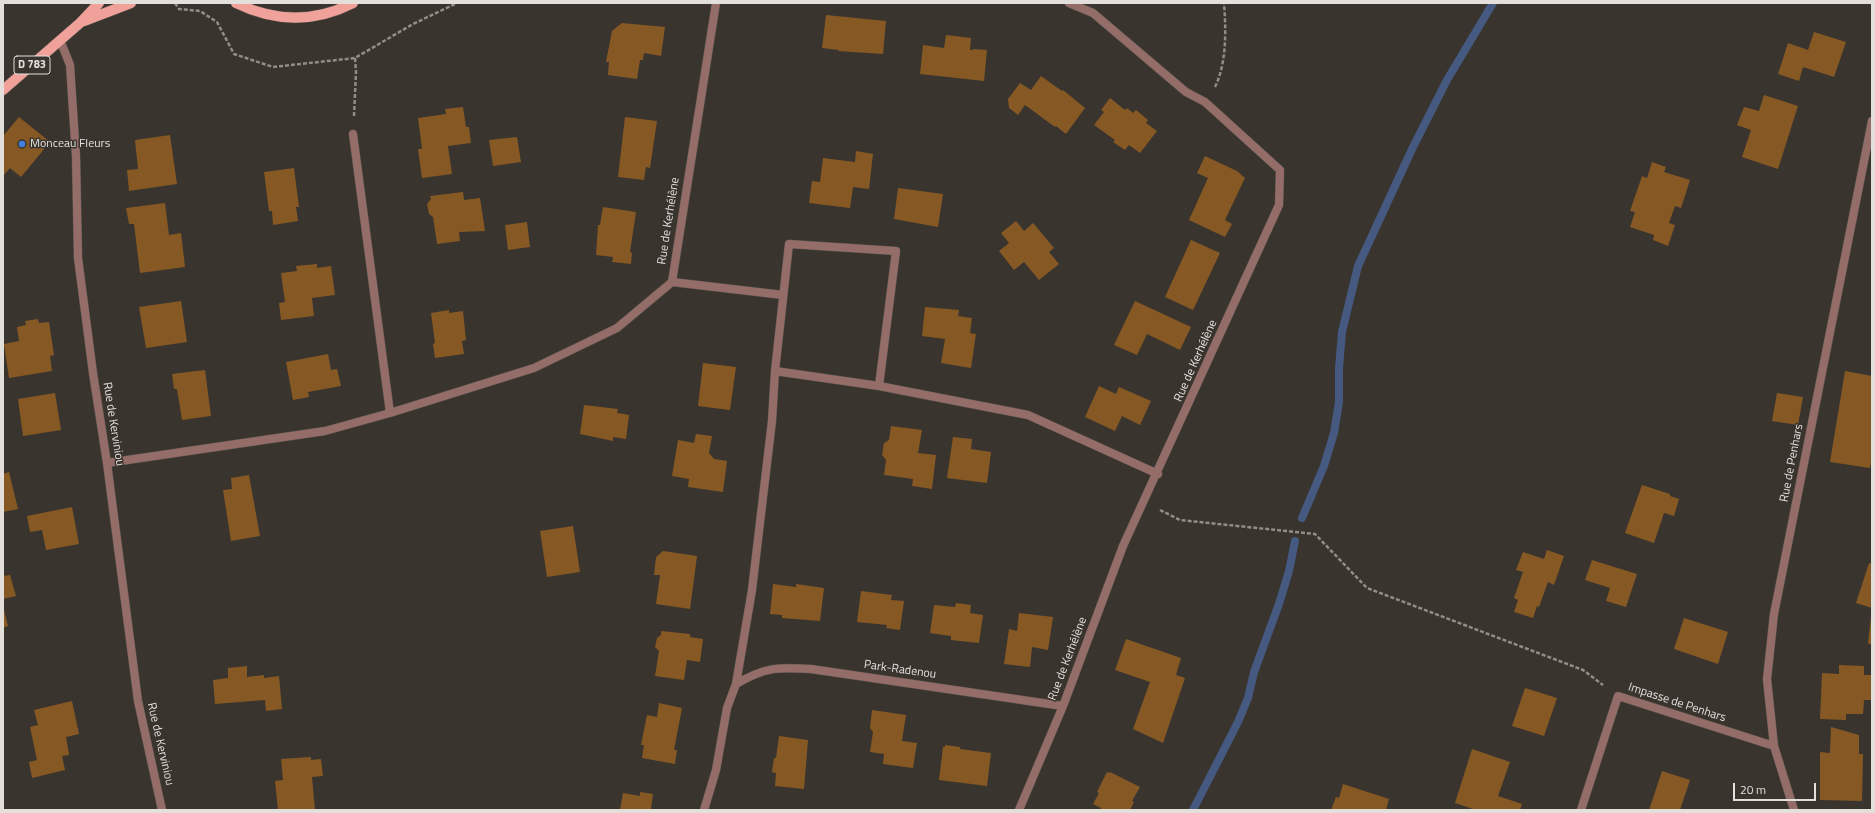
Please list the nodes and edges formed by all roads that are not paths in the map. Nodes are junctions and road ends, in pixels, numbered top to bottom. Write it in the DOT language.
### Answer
graph roads {
  1 [pos="99,3"];
  2 [pos="131,3"];
  3 [pos="236,3"];
  4 [pos="353,3"];
  5 [pos="716,3"];
  6 [pos="1068,3"];
  7 [pos="80,23"];
  8 [pos="60,40"];
  9 [pos="3,90"];
  10 [pos="1872,121"];
  11 [pos="353,134"];
  12 [pos="672,282"];
  13 [pos="783,295"];
  14 [pos="775,371"];
  15 [pos="879,386"];
  16 [pos="390,413"];
  17 [pos="107,463"];
  18 [pos="1158,474"];
  19 [pos="736,684"];
  20 [pos="1063,706"];
  21 [pos="1774,746"];
  22 [pos="162,810"];
  23 [pos="704,810"];
  24 [pos="1019,810"];
  25 [pos="1581,810"];
  26 [pos="1794,810"];
  1 -- 7 [label="main road, D 783"];
  2 -- 7 [label="main road, D 783"];
  3 -- 4 [label="main road"];
  5 -- 12 [label="street, Rue de Kerhélène"];
  6 -- 18 [label="street, Rue de Kerhélène"];
  7 -- 8 [label="main road, D 783"];
  8 -- 9 [label="main road, D 783"];
  8 -- 17 [label="street, Rue de Kerviniou"];
  10 -- 21 [label="street, Rue de Penhars"];
  11 -- 16 [label="street"];
  12 -- 13 [label="street"];
  12 -- 16 [label="street, Rue de Kerhélène"];
  13 -- 14 [label="street"];
  13 -- 15 [label="street"];
  14 -- 15 [label="street"];
  14 -- 19 [label="street"];
  15 -- 18 [label="street"];
  16 -- 17 [label="street, Rue de Kerhélène"];
  17 -- 22 [label="street, Rue de Kerviniou"];
  18 -- 20 [label="street, Rue de Kerhélène"];
  19 -- 20 [label="street, Park-Radenou"];
  19 -- 23 [label="street"];
  20 -- 24 [label="street, Rue de Kerhélène"];
  21 -- 25 [label="street, Impasse de Penhars"];
  21 -- 26 [label="street, Rue de Penhars"];
}
